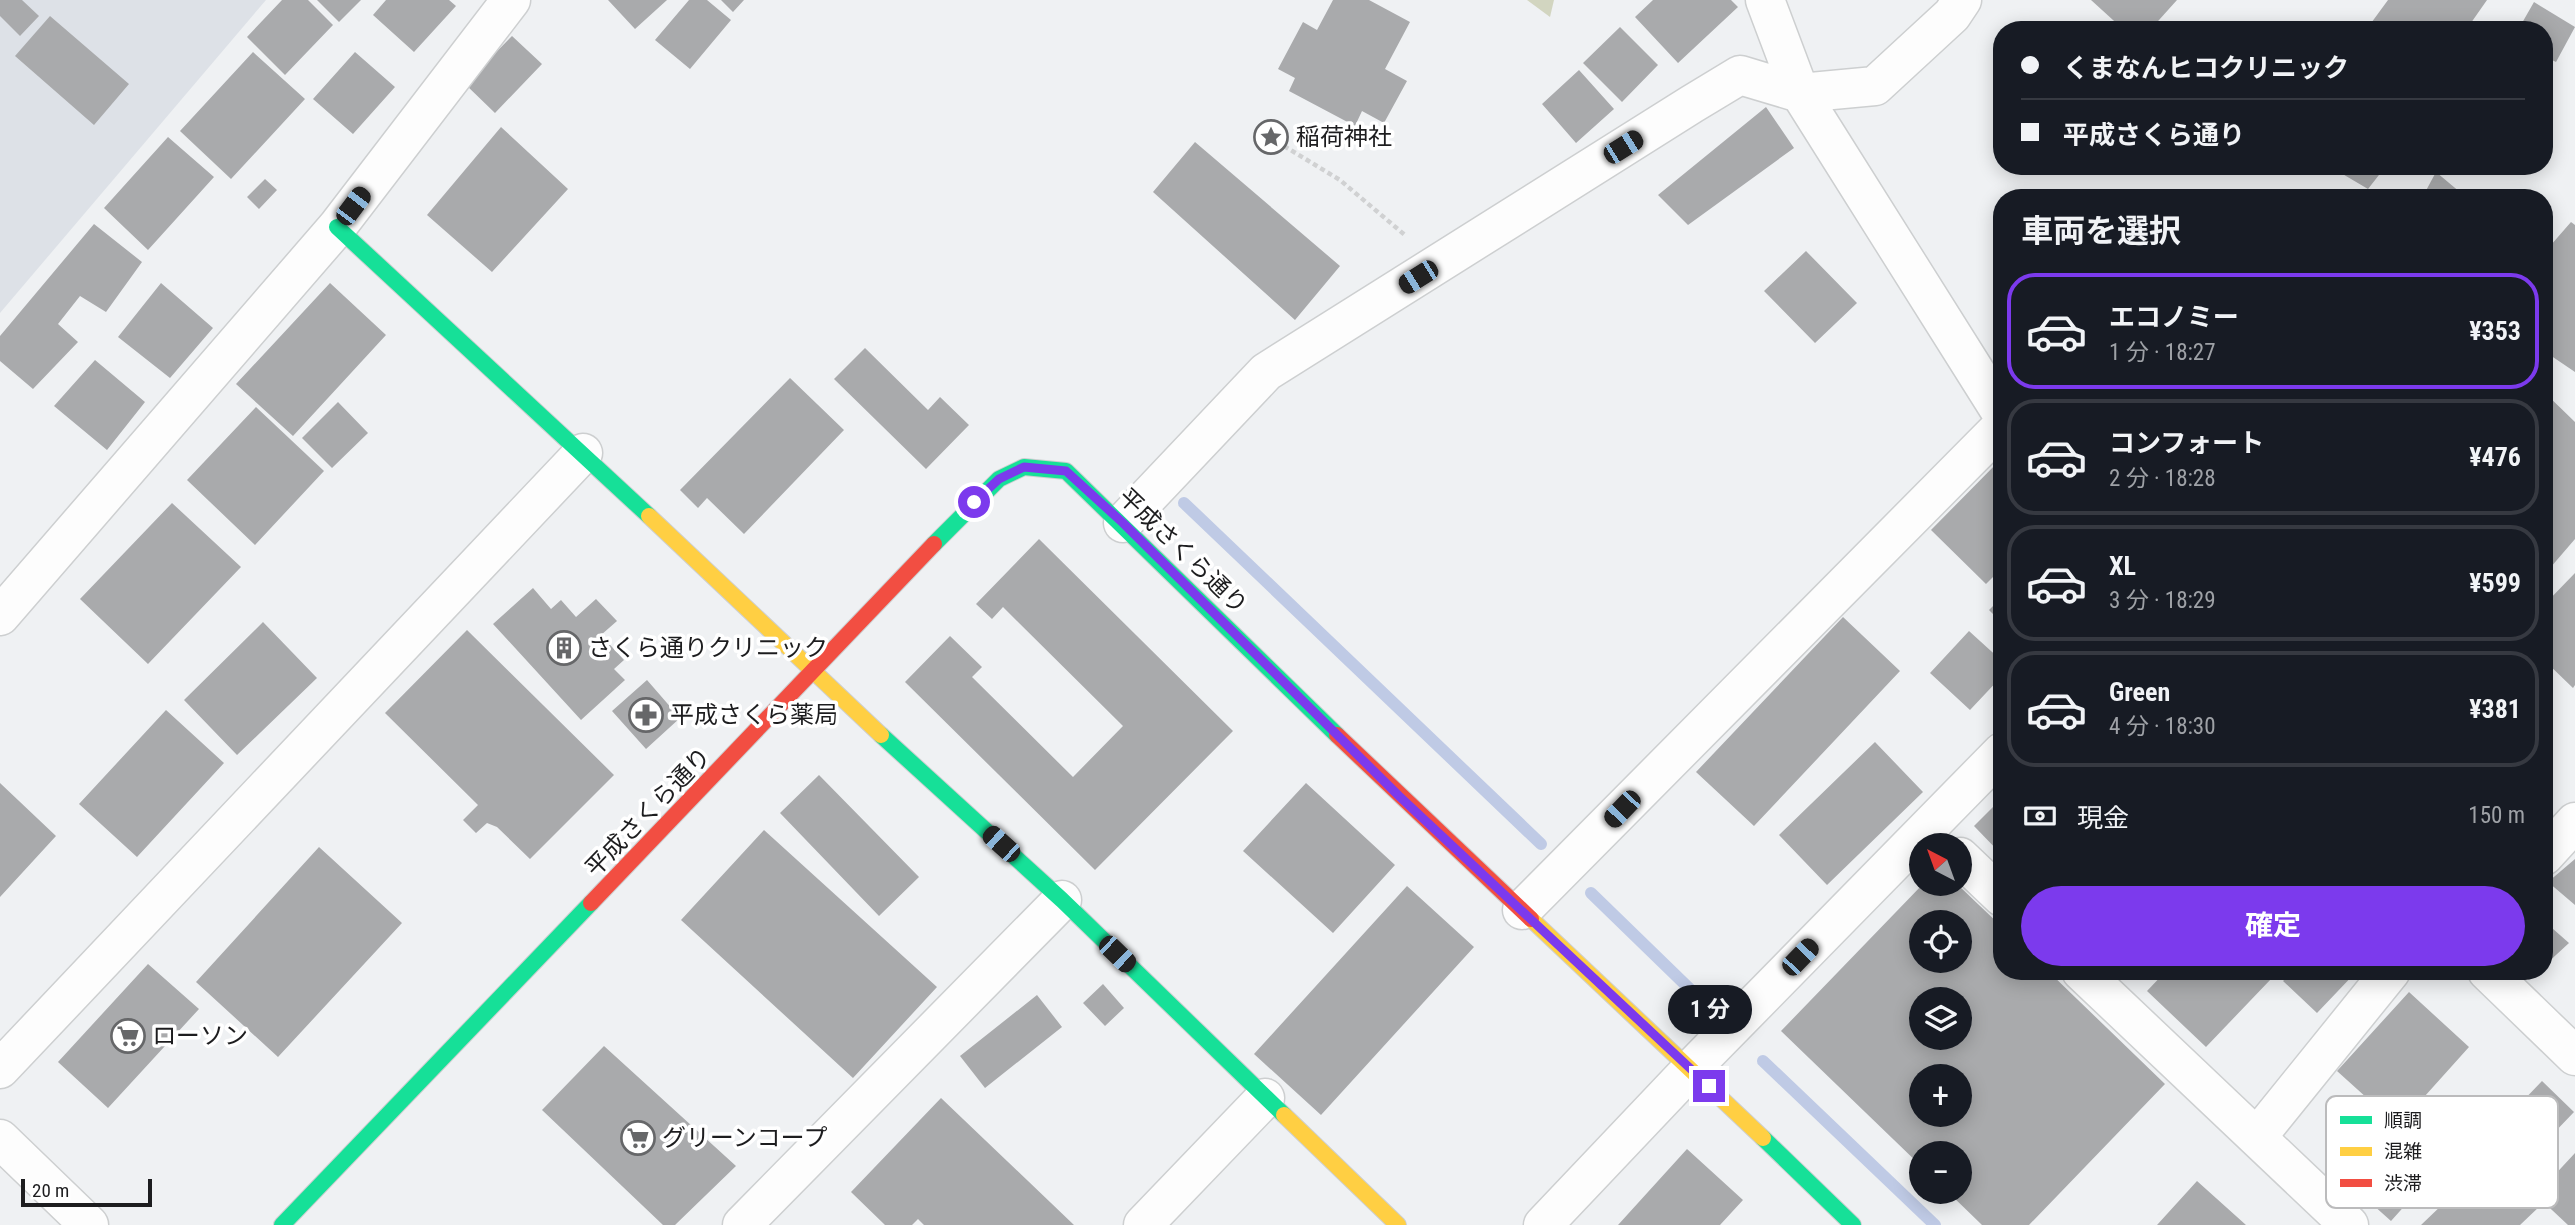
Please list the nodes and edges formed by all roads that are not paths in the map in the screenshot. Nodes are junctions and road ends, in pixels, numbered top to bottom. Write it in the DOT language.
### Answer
graph roads {
  1 [pos="511,0"];
  2 [pos="1765,0"];
  3 [pos="1962,0"];
  4 [pos="1800,93"];
  5 [pos="337,227"];
  6 [pos="1993,400"];
  7 [pos="1993,435"];
  8 [pos="583,453"];
  9 [pos="1123,523"];
  10 [pos="0,616"];
  11 [pos="813,673"];
  12 [pos="1993,764"];
  13 [pos="2575,822"];
  14 [pos="1939,833"];
  15 [pos="2553,846"];
  16 [pos="1909,863"];
  17 [pos="1972,868"];
  18 [pos="1993,888"];
  19 [pos="1062,900"];
  20 [pos="1522,910"];
  21 [pos="2091,980"];
  22 [pos="2384,980"];
  23 [pos="2496,980"];
  24 [pos="2575,1056"];
  25 [pos="0,1069"];
  26 [pos="1691,1069"];
  27 [pos="1265,1098"];
  28 [pos="2257,1137"];
  29 [pos="0,1139"];
  30 [pos="2326,1204"];
  31 [pos="2330,1208"];
  32 [pos="288,1223"];
  33 [pos="89,1225"];
  34 [pos="742,1225"];
  35 [pos="1143,1225"];
  36 [pos="1398,1225"];
  37 [pos="1543,1225"];
  38 [pos="1853,1225"];
  39 [pos="2348,1225"];
  1 -- 5 [label="street"];
  2 -- 4 [label="street"];
  3 -- 4 [label="street"];
  4 -- 6 [label="street"];
  4 -- 9 [label="street"];
  5 -- 8 [label="street"];
  5 -- 10 [label="street"];
  7 -- 20 [label="street"];
  8 -- 11 [label="street"];
  8 -- 25 [label="street"];
  9 -- 11 [label="street, 平成さくら通り"];
  9 -- 20 [label="street, 平成さくら通り"];
  11 -- 19 [label="street"];
  11 -- 32 [label="street, 平成さくら通り"];
  12 -- 14 [label="street"];
  13 -- 15 [label="street"];
  16 -- 26 [label="street"];
  17 -- 18 [label="street"];
  19 -- 27 [label="street"];
  19 -- 34 [label="street"];
  20 -- 26 [label="street, 平成さくら通り"];
  21 -- 28 [label="street"];
  22 -- 28 [label="street"];
  23 -- 24 [label="street"];
  26 -- 37 [label="street"];
  26 -- 38 [label="street, 平成さくら通り"];
  27 -- 35 [label="street"];
  27 -- 36 [label="street"];
  28 -- 30 [label="street"];
  29 -- 33 [label="street"];
  31 -- 39 [label="street"];
}
